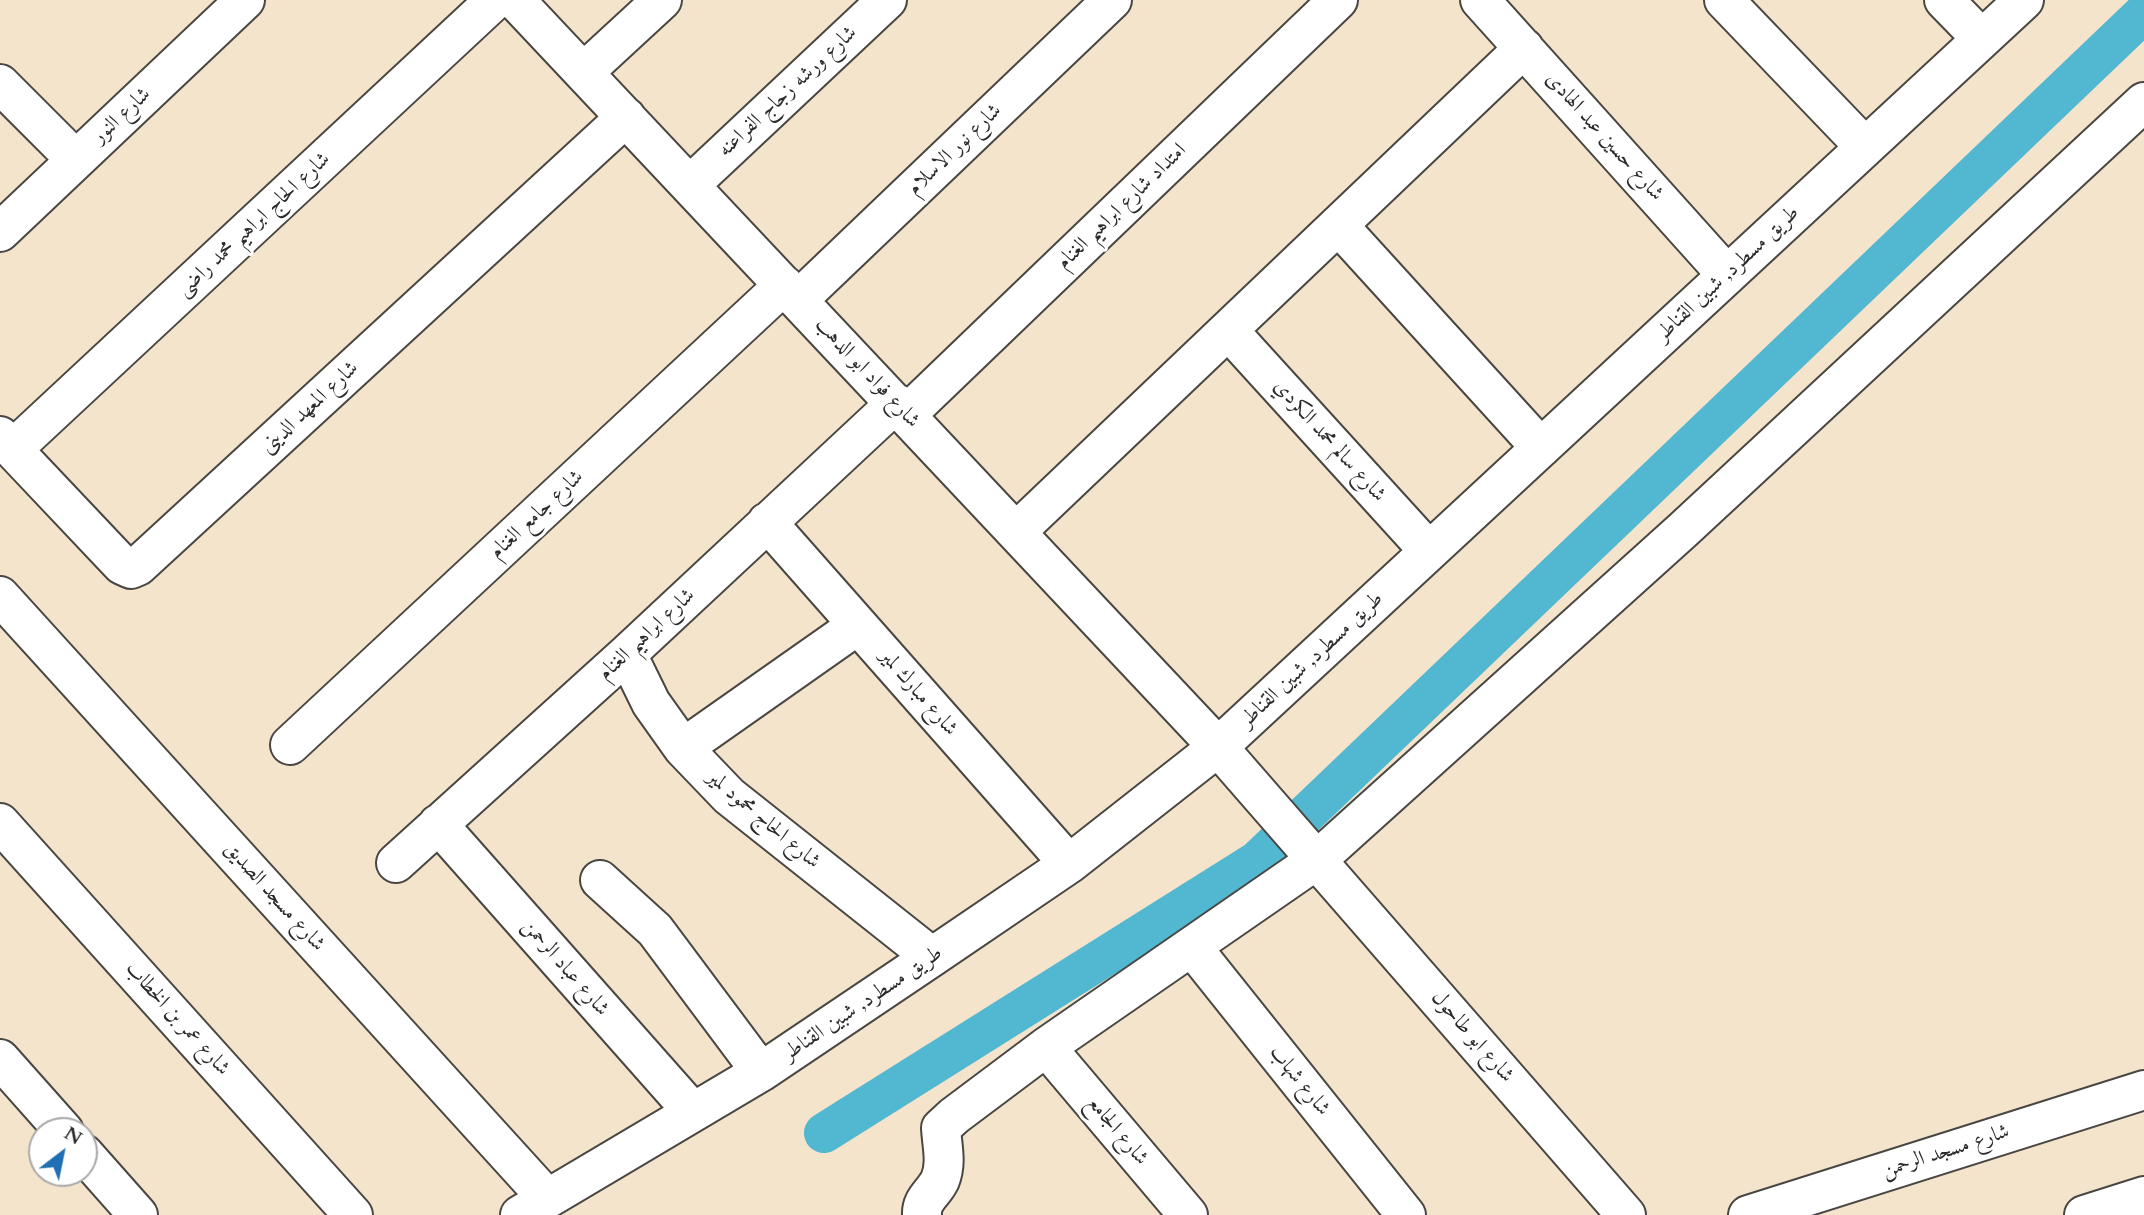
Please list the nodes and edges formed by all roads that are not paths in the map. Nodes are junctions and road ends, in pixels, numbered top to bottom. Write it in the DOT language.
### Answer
graph roads {
  1 [pos="245,0"];
  2 [pos="495,0"];
  3 [pos="515,0"];
  4 [pos="662,0"];
  5 [pos="887,0"];
  6 [pos="1112,0"];
  7 [pos="1338,0"];
  8 [pos="1480,0"];
  9 [pos="1724,0"];
  10 [pos="1944,0"];
  11 [pos="2024,0"];
  12 [pos="1982,39"];
  13 [pos="1524,48"];
  14 [pos="584,72"];
  15 [pos="0,84"];
  16 [pos="2144,102"];
  17 [pos="626,117"];
  18 [pos="1865,147"];
  19 [pos="76,160"];
  20 [pos="690,185"];
  21 [pos="1338,225"];
  22 [pos="0,232"];
  23 [pos="1727,275"];
  24 [pos="791,293"];
  25 [pos="1228,330"];
  26 [pos="901,409"];
  27 [pos="6,442"];
  28 [pos="1541,448"];
  29 [pos="768,522"];
  30 [pos="1016,532"];
  31 [pos="1429,551"];
  32 [pos="0,596"];
  33 [pos="858,625"];
  34 [pos="627,654"];
  35 [pos="290,745"];
  36 [pos="1218,747"];
  37 [pos="683,748"];
  38 [pos="0,823"];
  39 [pos="438,824"];
  40 [pos="1318,859"];
  41 [pos="396,863"];
  42 [pos="1069,864"];
  43 [pos="600,880"];
  44 [pos="1192,947"];
  45 [pos="932,957"];
  46 [pos="1046,1047"];
  47 [pos="0,1059"];
  48 [pos="761,1072"];
  49 [pos="2144,1090"];
  50 [pos="692,1111"];
  51 [pos="52,1117"];
  52 [pos="98,1170"];
  53 [pos="2144,1196"];
  54 [pos="533,1207"];
  55 [pos="138,1215"];
  56 [pos="353,1215"];
  57 [pos="922,1215"];
  58 [pos="1188,1215"];
  59 [pos="1406,1215"];
  60 [pos="1626,1215"];
  61 [pos="1748,1215"];
  62 [pos="2084,1215"];
  1 -- 19 [label="main road, شارع النور"];
  2 -- 27 [label="main road, شارع الحاج ابراهيم محمد راضى"];
  3 -- 14 [label="main road, شارع فواد ابو الدهب"];
  4 -- 14 [label="main road"];
  5 -- 20 [label="main road, شارع ورشه زجاج الفراعنه"];
  6 -- 24 [label="main road, شارع نور الاسلام"];
  7 -- 26 [label="main road, امتداد شارع ابراهيم الغنام"];
  8 -- 13 [label="main road, شارع حسين عبد الهادى"];
  9 -- 18 [label="main road"];
  10 -- 12 [label="main road"];
  11 -- 12 [label="main road, طريق مسطرد, شبين القناطر"];
  12 -- 18 [label="main road, طريق مسطرد, شبين القناطر"];
  13 -- 21 [label="main road"];
  13 -- 23 [label="main road, شارع حسين عبد الهادى"];
  14 -- 17 [label="main road, شارع فواد ابو الدهب"];
  15 -- 19 [label="main road"];
  16 -- 40 [label="main road"];
  17 -- 20 [label="main road, شارع فواد ابو الدهب"];
  17 -- 27 [label="main road, شارع المعهد الدينى"];
  18 -- 23 [label="main road, طريق مسطرد, شبين القناطر"];
  19 -- 22 [label="main road, شارع النور"];
  20 -- 24 [label="main road, شارع فواد ابو الدهب"];
  21 -- 25 [label="main road"];
  21 -- 28 [label="main road"];
  23 -- 28 [label="main road, طريق مسطرد, شبين القناطر"];
  24 -- 26 [label="main road, شارع فواد ابو الدهب"];
  24 -- 35 [label="main road, شارع جامع الغنام"];
  25 -- 30 [label="main road"];
  25 -- 31 [label="main road, شارع سالم محمد الكردي"];
  26 -- 29 [label="main road, شارع ابراهيم الغنام"];
  26 -- 30 [label="main road, شارع فواد ابو الدهب"];
  28 -- 31 [label="main road, طريق مسطرد, شبين القناطر"];
  29 -- 33 [label="main road, شارع مبارك لمير"];
  29 -- 34 [label="main road, شارع ابراهيم الغنام"];
  30 -- 36 [label="main road, شارع فواد ابو الدهب"];
  31 -- 36 [label="main road, طريق مسطرد, شبين القناطر"];
  32 -- 54 [label="main road, شارع مسجد الصديق"];
  33 -- 37 [label="main road"];
  33 -- 42 [label="main road, شارع مبارك لمير"];
  34 -- 37 [label="main road, شارع الحاج محمود لمير"];
  34 -- 39 [label="main road, شارع ابراهيم الغنام"];
  36 -- 40 [label="main road, شارع ابو طاحول"];
  36 -- 42 [label="main road, طريق مسطرد, شبين القناطر"];
  37 -- 45 [label="main road, شارع الحاج محمود لمير"];
  38 -- 56 [label="main road, شارع عمر بن الخطاب"];
  39 -- 41 [label="main road, شارع ابراهيم الغنام"];
  39 -- 50 [label="main road, شارع عباد الرحمن"];
  40 -- 44 [label="main road"];
  40 -- 60 [label="main road, شارع ابو طاحول"];
  42 -- 45 [label="main road, طريق مسطرد, شبين القناطر"];
  43 -- 48 [label="main road"];
  44 -- 46 [label="main road"];
  44 -- 59 [label="main road, شارع شهاب"];
  45 -- 48 [label="main road, طريق مسطرد, شبين القناطر"];
  46 -- 57 [label="main road"];
  46 -- 58 [label="main road, شارع الجامع"];
  47 -- 51 [label="main road"];
  48 -- 50 [label="main road, طريق مسطرد, شبين القناطر"];
  49 -- 61 [label="main road, شارع مسجد الرحمن"];
  50 -- 54 [label="main road, طريق مسطرد, شبين القناطر"];
  52 -- 55 [label="main road"];
  53 -- 62 [label="main road"];
}
